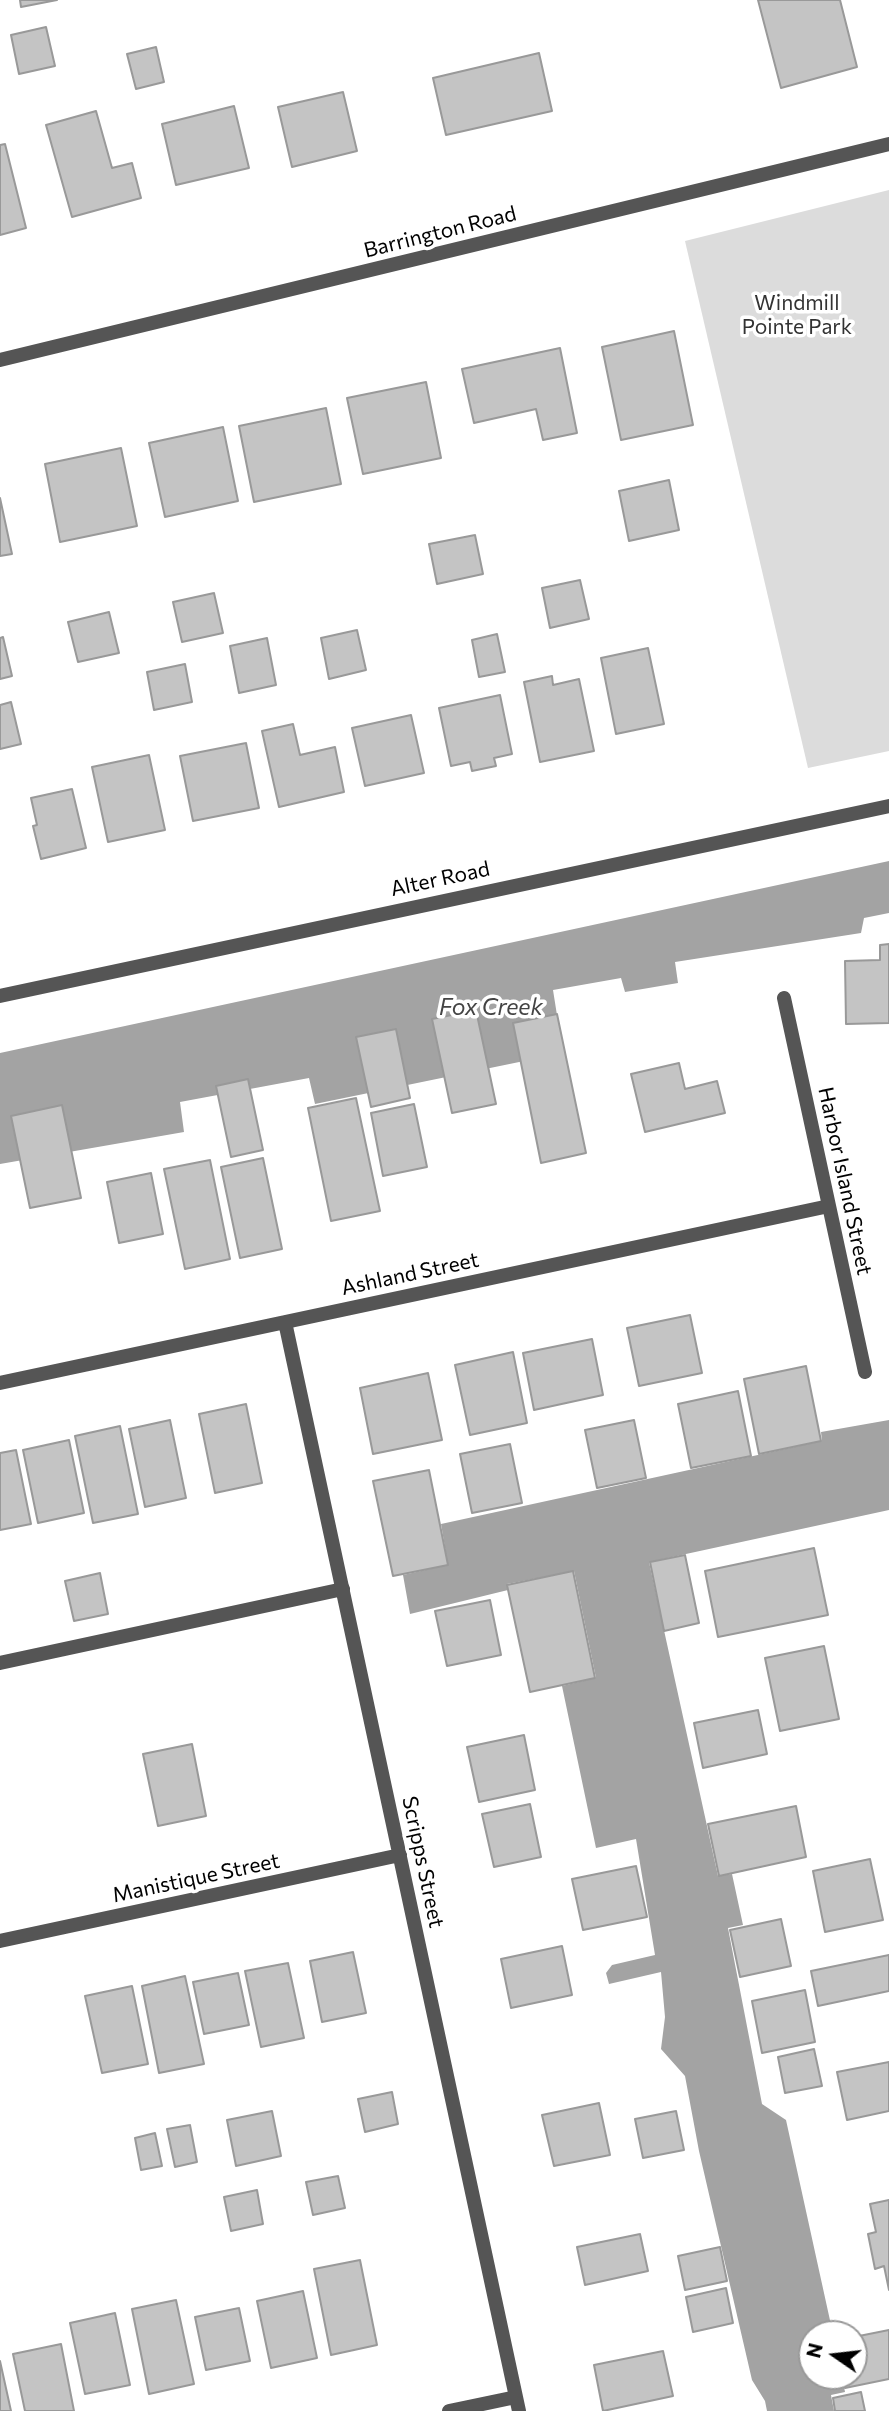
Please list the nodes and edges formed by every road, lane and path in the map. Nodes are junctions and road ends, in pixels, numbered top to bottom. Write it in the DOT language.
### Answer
graph roads {
  1 [pos="889,144"];
  2 [pos="0,360"];
  3 [pos="889,806"];
  4 [pos="0,996"];
  5 [pos="784,998"];
  6 [pos="829,1206"];
  7 [pos="285,1322"];
  8 [pos="865,1372"];
  9 [pos="0,1383"];
  10 [pos="342,1589"];
  11 [pos="0,1663"];
  12 [pos="400,1855"];
  13 [pos="0,1941"];
  14 [pos="518,2404"];
  15 [pos="449,2411"];
  1 -- 2 [label="street, Barrington Road"];
  3 -- 4 [label="street, Alter Road"];
  5 -- 6 [label="street, Harbor Island Street"];
  6 -- 7 [label="street, Ashland Street"];
  6 -- 8 [label="street, Harbor Island Street"];
  7 -- 9 [label="street, Ashland Street"];
  7 -- 10 [label="street, Scripps Street"];
  10 -- 11 [label="street"];
  10 -- 12 [label="street, Scripps Street"];
  12 -- 13 [label="street, Manistique Street"];
  12 -- 14 [label="street, Scripps Street"];
  14 -- 15 [label="street"];
}
